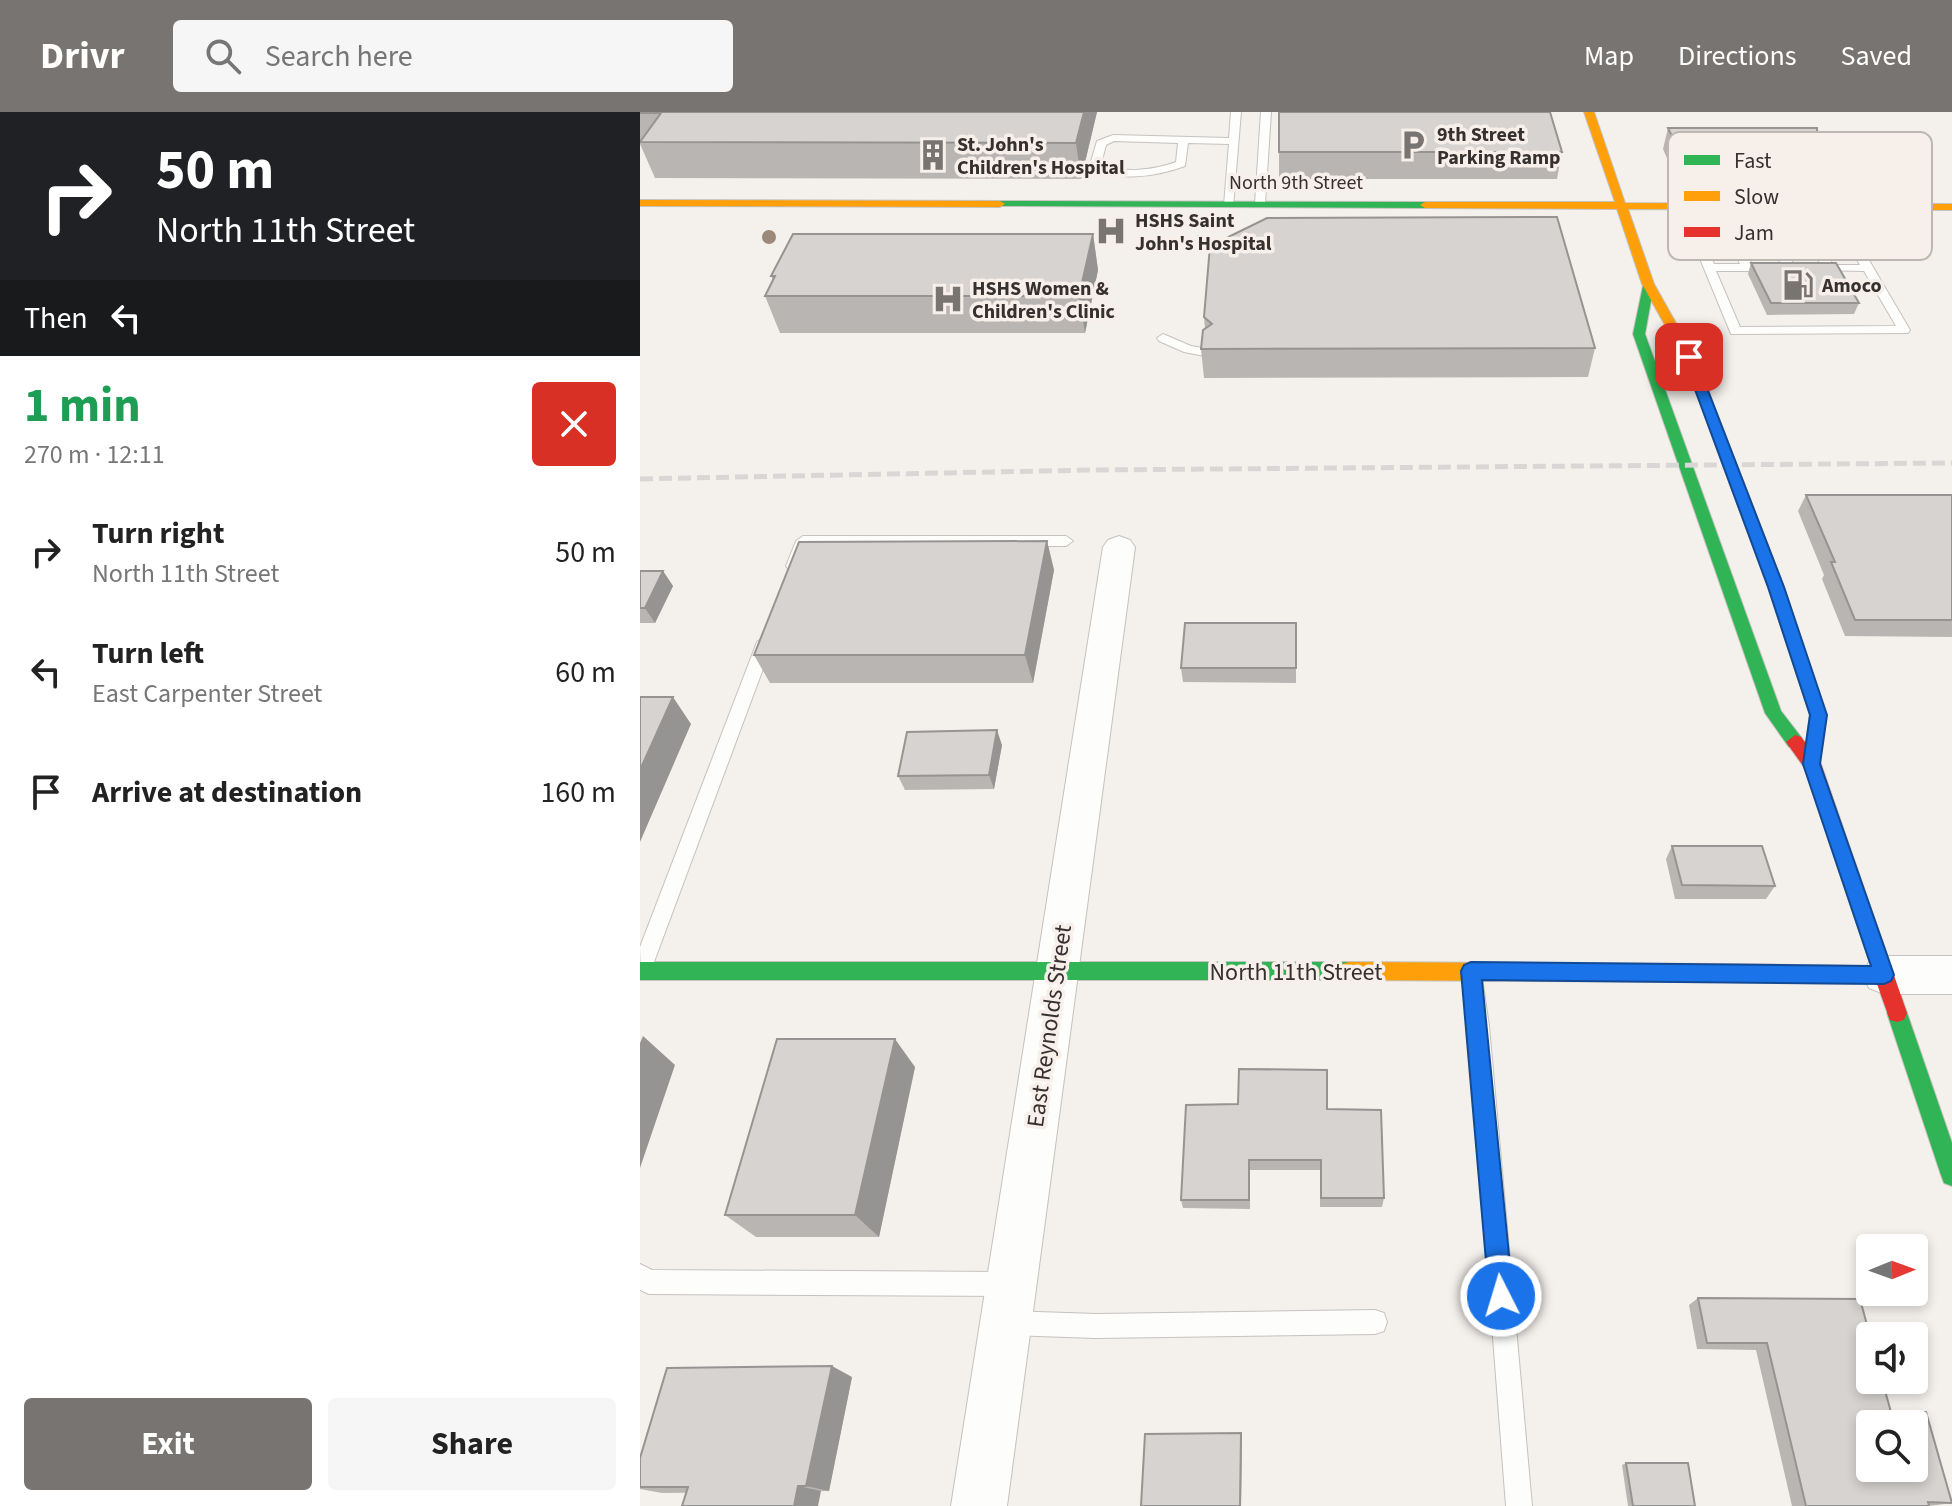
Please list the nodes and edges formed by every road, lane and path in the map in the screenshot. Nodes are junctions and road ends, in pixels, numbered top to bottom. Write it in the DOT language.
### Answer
graph roads {
  1 [pos="1236,112"];
  2 [pos="1266,112"];
  3 [pos="1589,112"];
  4 [pos="1183,141"];
  5 [pos="1234,141"];
  6 [pos="640,203"];
  7 [pos="1260,204"];
  8 [pos="1621,204"];
  9 [pos="1668,204"];
  10 [pos="1229,205"];
  11 [pos="1932,207"];
  12 [pos="1952,207"];
  13 [pos="1706,260"];
  14 [pos="1744,260"];
  15 [pos="1785,260"];
  16 [pos="1825,260"];
  17 [pos="1863,260"];
  18 [pos="1709,267"];
  19 [pos="1748,268"];
  20 [pos="1789,268"];
  21 [pos="1829,268"];
  22 [pos="1868,268"];
  23 [pos="1648,284"];
  24 [pos="1163,338"];
  25 [pos="1205,352"];
  26 [pos="1066,541"];
  27 [pos="1119,547"];
  28 [pos="787,585"];
  29 [pos="770,629"];
  30 [pos="1812,764"];
  31 [pos="640,971"];
  32 [pos="1471,971"];
  33 [pos="1056,972"];
  34 [pos="1884,975"];
  35 [pos="1952,975"];
  36 [pos="1952,1175"];
  37 [pos="640,1276"];
  38 [pos="1009,1304"];
  39 [pos="1375,1322"];
  40 [pos="979,1506"];
  41 [pos="1519,1506"];
  1 -- 5 [label="lane"];
  2 -- 7 [label="lane"];
  3 -- 8 [label="street"];
  4 -- 4 [label="lane"];
  4 -- 5 [label="lane"];
  5 -- 10 [label="lane"];
  6 -- 10 [label="street, North 9th Street"];
  7 -- 8 [label="street, North 9th Street"];
  7 -- 10 [label="street, North 9th Street"];
  8 -- 9 [label="street, North 9th Street"];
  8 -- 23 [label="street"];
  11 -- 12 [label="street, North 9th Street"];
  13 -- 18 [label="lane"];
  14 -- 19 [label="lane"];
  15 -- 20 [label="lane"];
  16 -- 21 [label="lane"];
  17 -- 22 [label="lane"];
  18 -- 19 [label="lane"];
  18 -- 22 [label="lane"];
  19 -- 20 [label="lane"];
  20 -- 21 [label="lane"];
  21 -- 22 [label="lane"];
  23 -- 30 [label="street"];
  23 -- 30 [label="street"];
  24 -- 25 [label="lane"];
  26 -- 28 [label="lane"];
  27 -- 33 [label="street, East Reynolds Street"];
  29 -- 31 [label="lane"];
  30 -- 34 [label="street"];
  31 -- 33 [label="street, North 11th Street"];
  32 -- 33 [label="street, North 11th Street"];
  32 -- 34 [label="street, North 11th Street"];
  32 -- 41 [label="lane"];
  33 -- 38 [label="street, East Reynolds Street"];
  34 -- 35 [label="street, North 11th Street"];
  34 -- 36 [label="street"];
  37 -- 38 [label="lane"];
  38 -- 39 [label="lane"];
  38 -- 40 [label="street, East Reynolds Street"];
}
